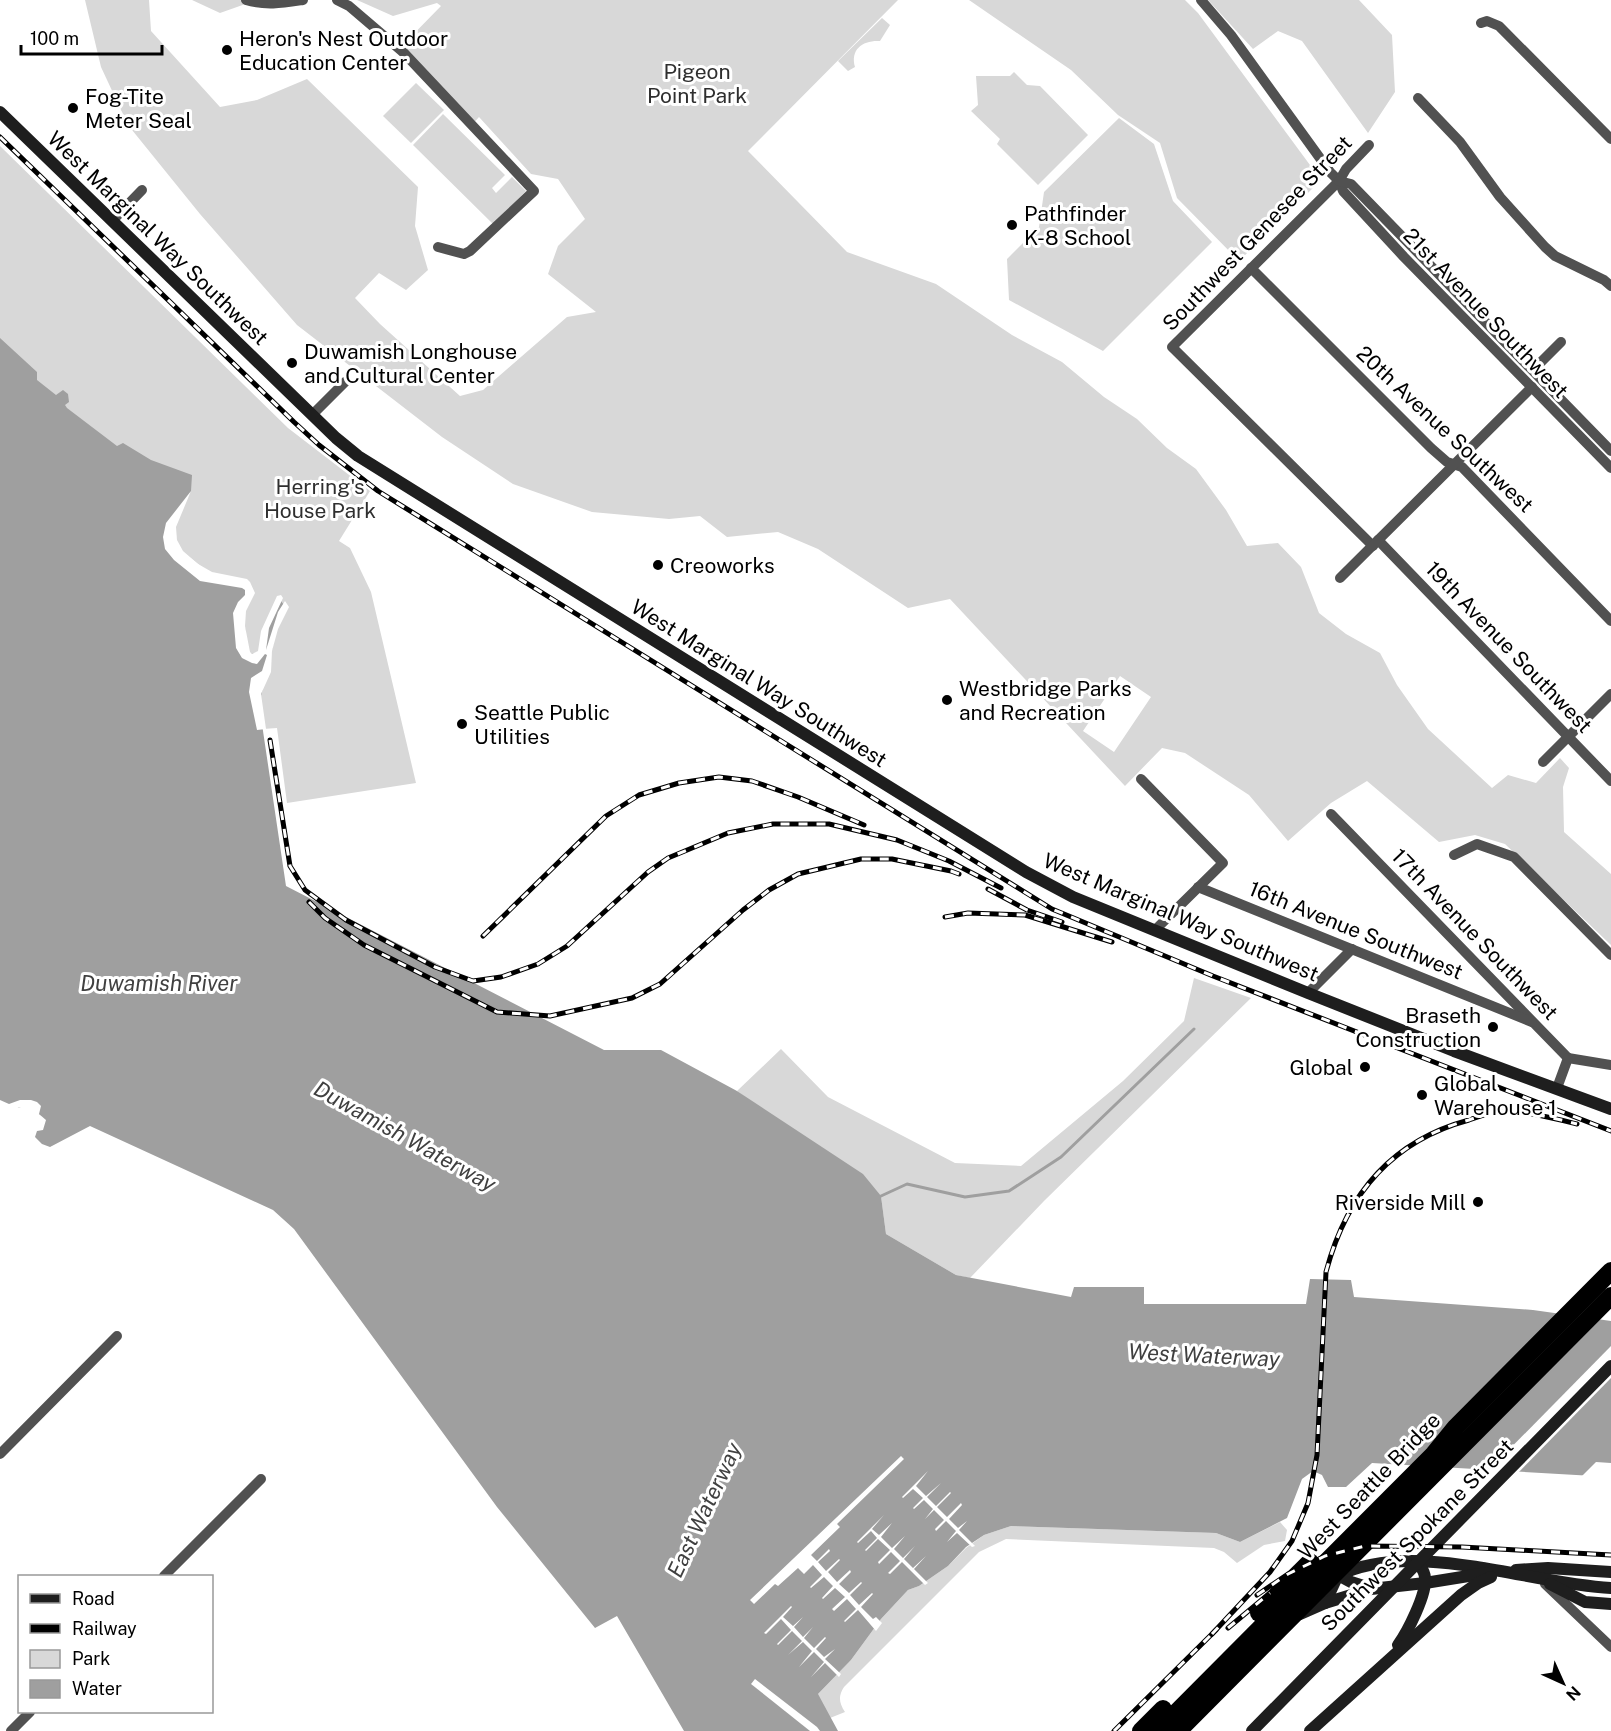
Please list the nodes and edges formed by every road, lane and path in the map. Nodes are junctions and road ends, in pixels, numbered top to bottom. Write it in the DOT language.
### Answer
graph roads {
  1 [pos="246,0"];
  2 [pos="303,0"];
  3 [pos="338,0"];
  4 [pos="1201,0"];
  5 [pos="1481,23"];
  6 [pos="1418,98"];
  7 [pos="0,112"];
  8 [pos="1611,139"];
  9 [pos="1369,145"];
  10 [pos="1339,181"];
  11 [pos="142,190"];
  12 [pos="112,221"];
  13 [pos="438,247"];
  14 [pos="1251,268"];
  15 [pos="1611,286"];
  16 [pos="1561,342"];
  17 [pos="1172,347"];
  18 [pos="1533,370"];
  19 [pos="345,382"];
  20 [pos="1532,387"];
  21 [pos="312,415"];
  22 [pos="1611,452"];
  23 [pos="1455,464"];
  24 [pos="1611,468"];
  25 [pos="1375,543"];
  26 [pos="1340,578"];
  27 [pos="1611,621"];
  28 [pos="1611,694"];
  29 [pos="1568,736"];
  30 [pos="1543,762"];
  31 [pos="1141,779"];
  32 [pos="1611,781"];
  33 [pos="1331,814"];
  34 [pos="1454,855"];
  35 [pos="1198,887"];
  36 [pos="1155,930"];
  37 [pos="1352,949"];
  38 [pos="1611,955"];
  39 [pos="1308,993"];
  40 [pos="1532,1022"];
  41 [pos="1568,1058"];
  42 [pos="1611,1065"];
  43 [pos="1557,1088"];
  44 [pos="1611,1109"];
  45 [pos="1611,1271"];
  46 [pos="1611,1296"];
  47 [pos="117,1336"];
  48 [pos="1611,1366"];
  49 [pos="1456,1427"];
  50 [pos="0,1454"];
  51 [pos="261,1479"];
  52 [pos="1417,1561"];
  53 [pos="1505,1570"];
  54 [pos="1611,1572"];
  55 [pos="165,1575"];
  56 [pos="1338,1575"];
  57 [pos="1541,1579"];
  58 [pos="1425,1583"];
  59 [pos="1611,1588"];
  60 [pos="1371,1589"];
  61 [pos="1325,1603"];
  62 [pos="1611,1604"];
  63 [pos="1611,1647"];
  64 [pos="1386,1661"];
  65 [pos="29,1713"];
  66 [pos="1178,1726"];
  67 [pos="11,1731"];
  68 [pos="1141,1731"];
  69 [pos="1160,1731"];
  70 [pos="1251,1731"];
  71 [pos="1310,1731"];
  1 -- 2 [label="street"];
  3 -- 13 [label="street"];
  4 -- 10 [label="street, 21st Avenue Southwest"];
  5 -- 8 [label="street"];
  6 -- 15 [label="street"];
  7 -- 12 [label="main road, West Marginal Way Southwest"];
  9 -- 10 [label="street, Southwest Genesee Street"];
  10 -- 14 [label="street, Southwest Genesee Street"];
  10 -- 18 [label="street, 21st Avenue Southwest"];
  10 -- 20 [label="street, 21st Avenue Southwest"];
  11 -- 12 [label="street"];
  12 -- 21 [label="main road, West Marginal Way Southwest"];
  14 -- 17 [label="street, Southwest Genesee Street"];
  14 -- 23 [label="street, 20th Avenue Southwest"];
  16 -- 18 [label="street"];
  17 -- 25 [label="street, 19th Avenue Southwest"];
  18 -- 22 [label="street, 21st Avenue Southwest"];
  19 -- 21 [label="street"];
  20 -- 23 [label="street"];
  20 -- 24 [label="street, 21st Avenue Southwest"];
  21 -- 36 [label="main road, West Marginal Way Southwest"];
  23 -- 25 [label="street"];
  23 -- 27 [label="street, 20th Avenue Southwest"];
  25 -- 26 [label="street"];
  25 -- 29 [label="street, 19th Avenue Southwest"];
  28 -- 29 [label="street"];
  29 -- 30 [label="street"];
  29 -- 32 [label="street, 19th Avenue Southwest"];
  31 -- 35 [label="street"];
  33 -- 40 [label="street, 17th Avenue Southwest"];
  34 -- 38 [label="street"];
  35 -- 36 [label="street"];
  35 -- 37 [label="street, 16th Avenue Southwest"];
  36 -- 39 [label="main road, West Marginal Way Southwest"];
  37 -- 39 [label="street"];
  37 -- 40 [label="street, 16th Avenue Southwest"];
  39 -- 43 [label="main road, West Marginal Way Southwest"];
  40 -- 41 [label="street, 17th Avenue Southwest"];
  41 -- 42 [label="street"];
  41 -- 43 [label="street"];
  43 -- 44 [label="main road, West Marginal Way Southwest"];
  45 -- 49 [label="highway, West Seattle Bridge"];
  46 -- 66 [label="highway, West Seattle Bridge"];
  47 -- 50 [label="street"];
  48 -- 70 [label="main road, Southwest Spokane Street"];
  49 -- 68 [label="highway"];
  49 -- 69 [label="highway, West Seattle Bridge"];
  51 -- 55 [label="street"];
  52 -- 53 [label="main road"];
  52 -- 56 [label="main road"];
  52 -- 58 [label="main road"];
  53 -- 54 [label="main road"];
  53 -- 57 [label="main road"];
  53 -- 58 [label="main road"];
  53 -- 64 [label="main road"];
  56 -- 60 [label="main road"];
  56 -- 61 [label="main road"];
  56 -- 66 [label="main road"];
  57 -- 59 [label="main road"];
  57 -- 62 [label="main road"];
  57 -- 63 [label="street"];
  58 -- 60 [label="main road"];
  58 -- 64 [label="main road"];
  60 -- 61 [label="main road"];
  61 -- 66 [label="main road"];
  64 -- 71 [label="main road"];
  65 -- 67 [label="street"];
  66 -- 69 [label="main road"];
}
